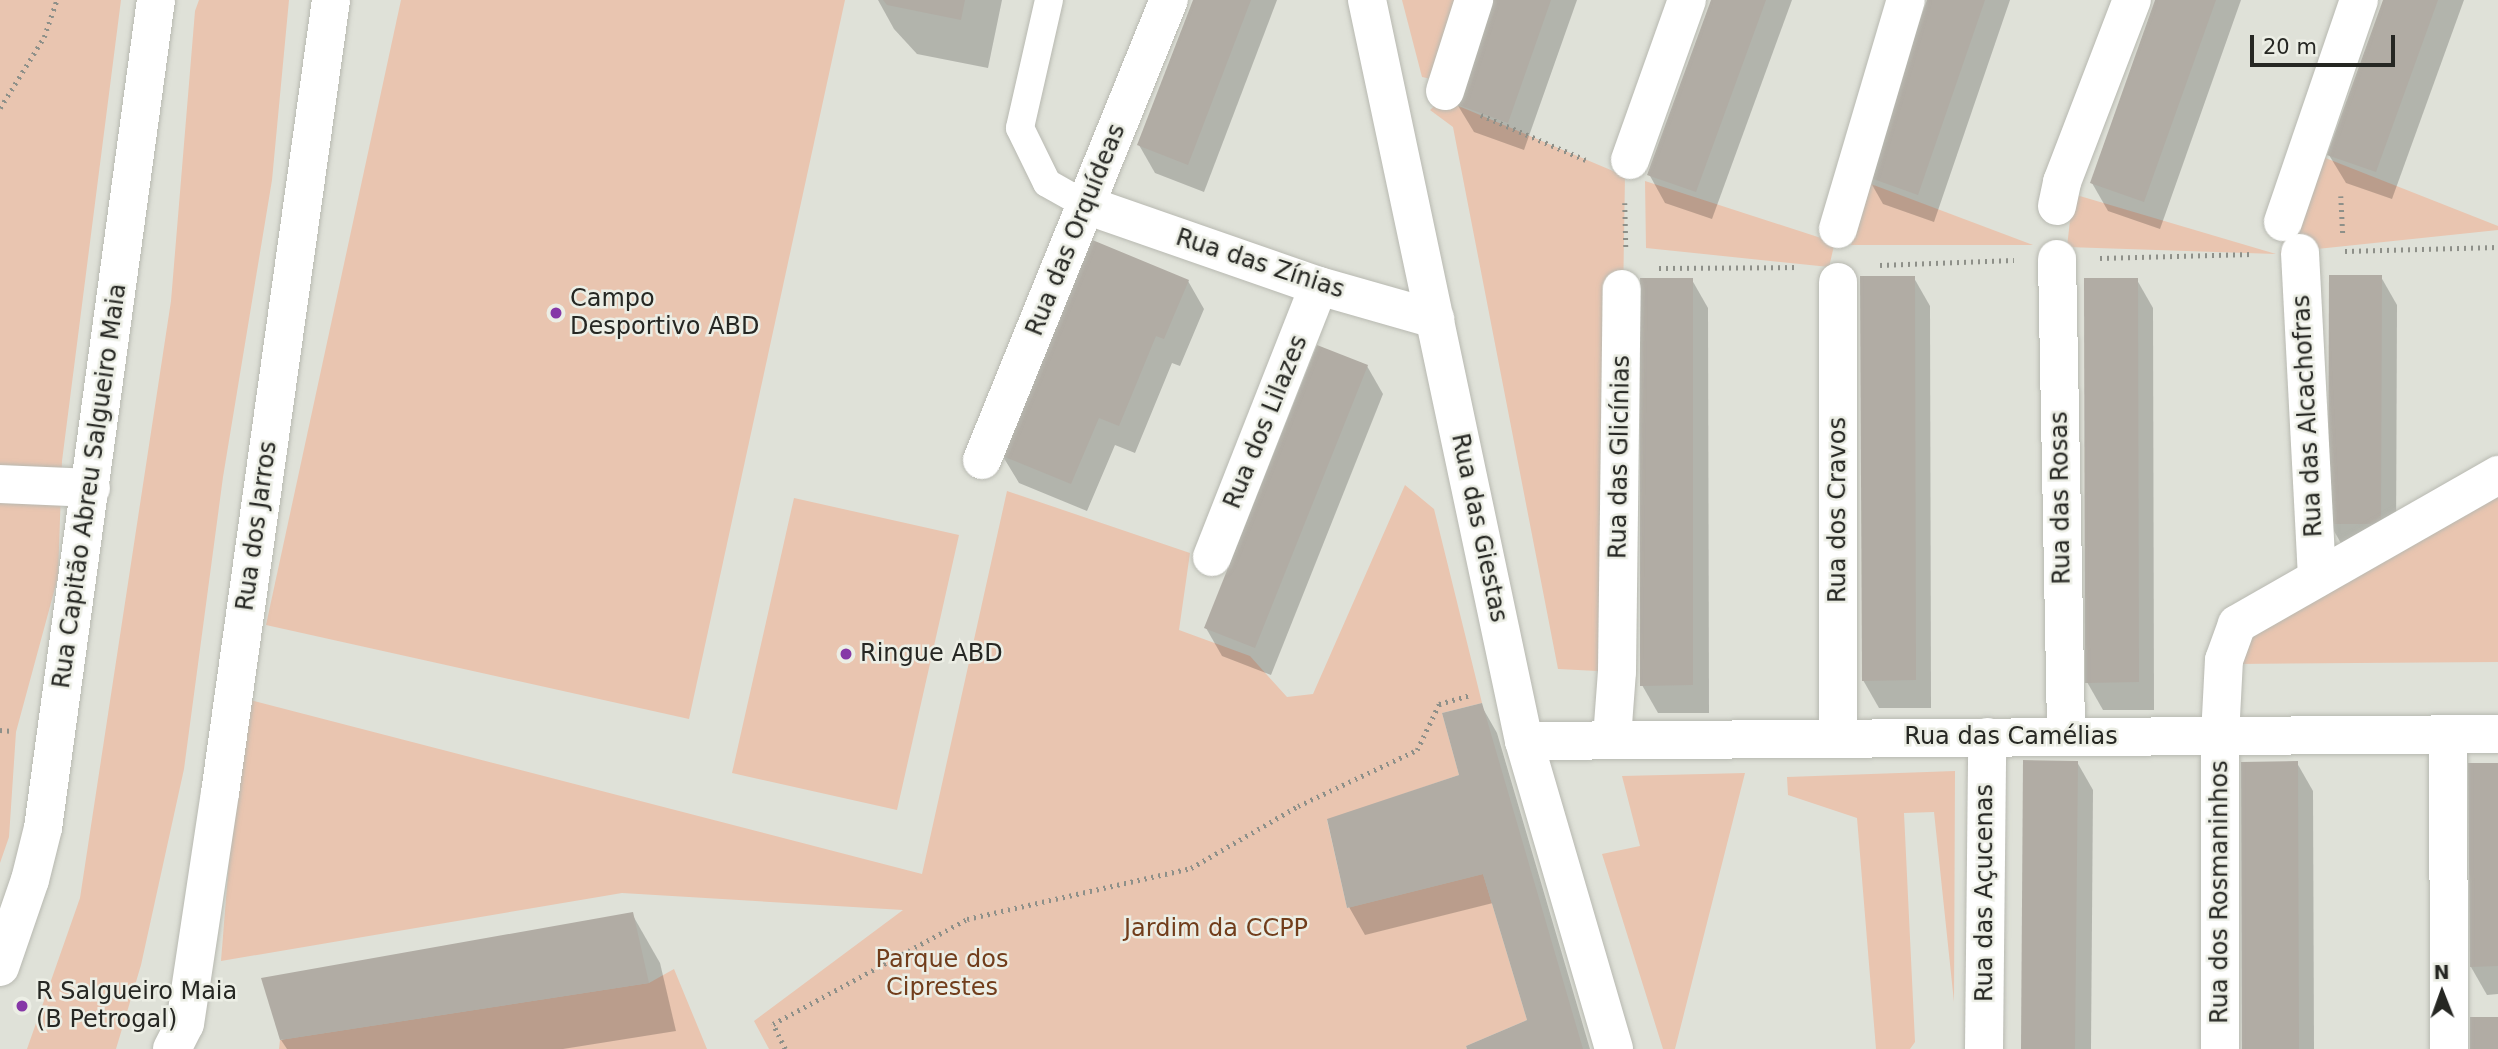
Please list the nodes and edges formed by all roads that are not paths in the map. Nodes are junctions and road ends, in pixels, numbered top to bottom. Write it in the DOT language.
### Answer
graph roads {
  1 [pos="156,0"];
  2 [pos="331,0"];
  3 [pos="1049,0"];
  4 [pos="1169,0"];
  5 [pos="1367,0"];
  6 [pos="1474,0"];
  7 [pos="1687,0"];
  8 [pos="1906,0"];
  9 [pos="2132,0"];
  10 [pos="2359,0"];
  11 [pos="1445,91"];
  12 [pos="1614,162"];
  13 [pos="1086,205"];
  14 [pos="2057,206"];
  15 [pos="1838,229"];
  16 [pos="2057,259"];
  17 [pos="1854,274"];
  18 [pos="1624,279"];
  19 [pos="1319,286"];
  20 [pos="1435,319"];
  21 [pos="982,460"];
  22 [pos="2498,475"];
  23 [pos="0,484"];
  24 [pos="91,488"];
  25 [pos="1212,558"];
  26 [pos="2316,578"];
  27 [pos="2448,734"];
  28 [pos="2498,734"];
  29 [pos="2220,736"];
  30 [pos="1987,737"];
  31 [pos="2066,737"];
  32 [pos="1612,738"];
  33 [pos="1838,738"];
  34 [pos="1524,740"];
  35 [pos="0,967"];
  36 [pos="172,1049"];
  37 [pos="1615,1049"];
  38 [pos="1984,1049"];
  39 [pos="2220,1049"];
  40 [pos="2449,1049"];
  1 -- 24 [label="street, Rua Capitão Abreu Salgueiro Maia"];
  2 -- 36 [label="street, Rua dos Jarros"];
  3 -- 13 [label="lane"];
  4 -- 13 [label="street, Rua das Orquídeas"];
  5 -- 20 [label="street, Rua das Giestas"];
  6 -- 11 [label="street"];
  7 -- 12 [label="street"];
  8 -- 15 [label="street"];
  9 -- 14 [label="street"];
  10 -- 26 [label="street, Rua das Alcachofras"];
  13 -- 19 [label="street, Rua das Zínias"];
  13 -- 21 [label="street, Rua das Orquídeas"];
  16 -- 31 [label="street, Rua das Rosas"];
  17 -- 33 [label="street, Rua dos Cravos"];
  18 -- 32 [label="street, Rua das Glicínias"];
  19 -- 20 [label="street, Rua das Zínias"];
  19 -- 25 [label="street, Rua dos Lilazes"];
  20 -- 34 [label="street, Rua das Giestas"];
  22 -- 26 [label="street, Rua dos Rosmaninhos"];
  23 -- 24 [label="street"];
  24 -- 35 [label="street, Rua Capitão Abreu Salgueiro Maia"];
  26 -- 29 [label="street, Rua dos Rosmaninhos"];
  27 -- 28 [label="street, Rua das Camélias"];
  27 -- 29 [label="street, Rua das Camélias"];
  27 -- 40 [label="street"];
  29 -- 31 [label="street, Rua das Camélias"];
  29 -- 39 [label="street, Rua dos Rosmaninhos"];
  30 -- 31 [label="street, Rua das Camélias"];
  30 -- 33 [label="street, Rua das Camélias"];
  30 -- 38 [label="street, Rua das Açucenas"];
  32 -- 33 [label="street, Rua das Camélias"];
  32 -- 34 [label="street, Rua das Camélias"];
  34 -- 37 [label="street, Rua das Giestas"];
}
